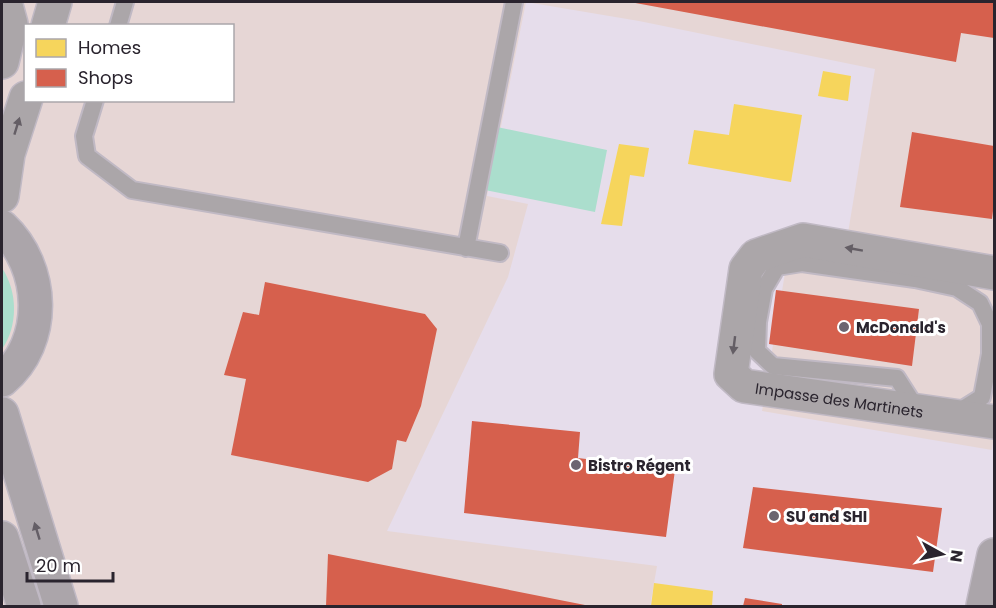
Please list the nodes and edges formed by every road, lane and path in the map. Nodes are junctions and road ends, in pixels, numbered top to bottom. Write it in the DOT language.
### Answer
graph roads {
  1 [pos="5,2"];
  2 [pos="55,2"];
  3 [pos="125,2"];
  4 [pos="514,2"];
  5 [pos="49,24"];
  6 [pos="118,24"];
  7 [pos="2,62"];
  8 [pos="25,102"];
  9 [pos="93,102"];
  10 [pos="2,196"];
  11 [pos="2,227"];
  12 [pos="466,248"];
  13 [pos="500,253"];
  14 [pos="994,273"];
  15 [pos="2,380"];
  16 [pos="918,411"];
  17 [pos="2,414"];
  18 [pos="951,416"];
  19 [pos="994,422"];
  20 [pos="2,538"];
  21 [pos="994,555"];
  22 [pos="24,606"];
  23 [pos="61,606"];
  24 [pos="983,606"];
  1 -- 7 [label="street"];
  2 -- 5 [label="street"];
  3 -- 6 [label="lane"];
  4 -- 12 [label="lane"];
  10 -- 8 [label="street, one-way"];
  9 -- 12 [label="lane"];
  11 -- 15 [label="street"];
  12 -- 13 [label="lane"];
  14 -- 16 [label="street, Impasse des Martinets, one-way"];
  16 -- 18 [label="street, Impasse des Martinets"];
  16 -- 18 [label="lane"];
  23 -- 17 [label="street, one-way"];
  18 -- 19 [label="street, Impasse des Martinets"];
  20 -- 22 [label="street"];
  21 -- 24 [label="street"];
}
